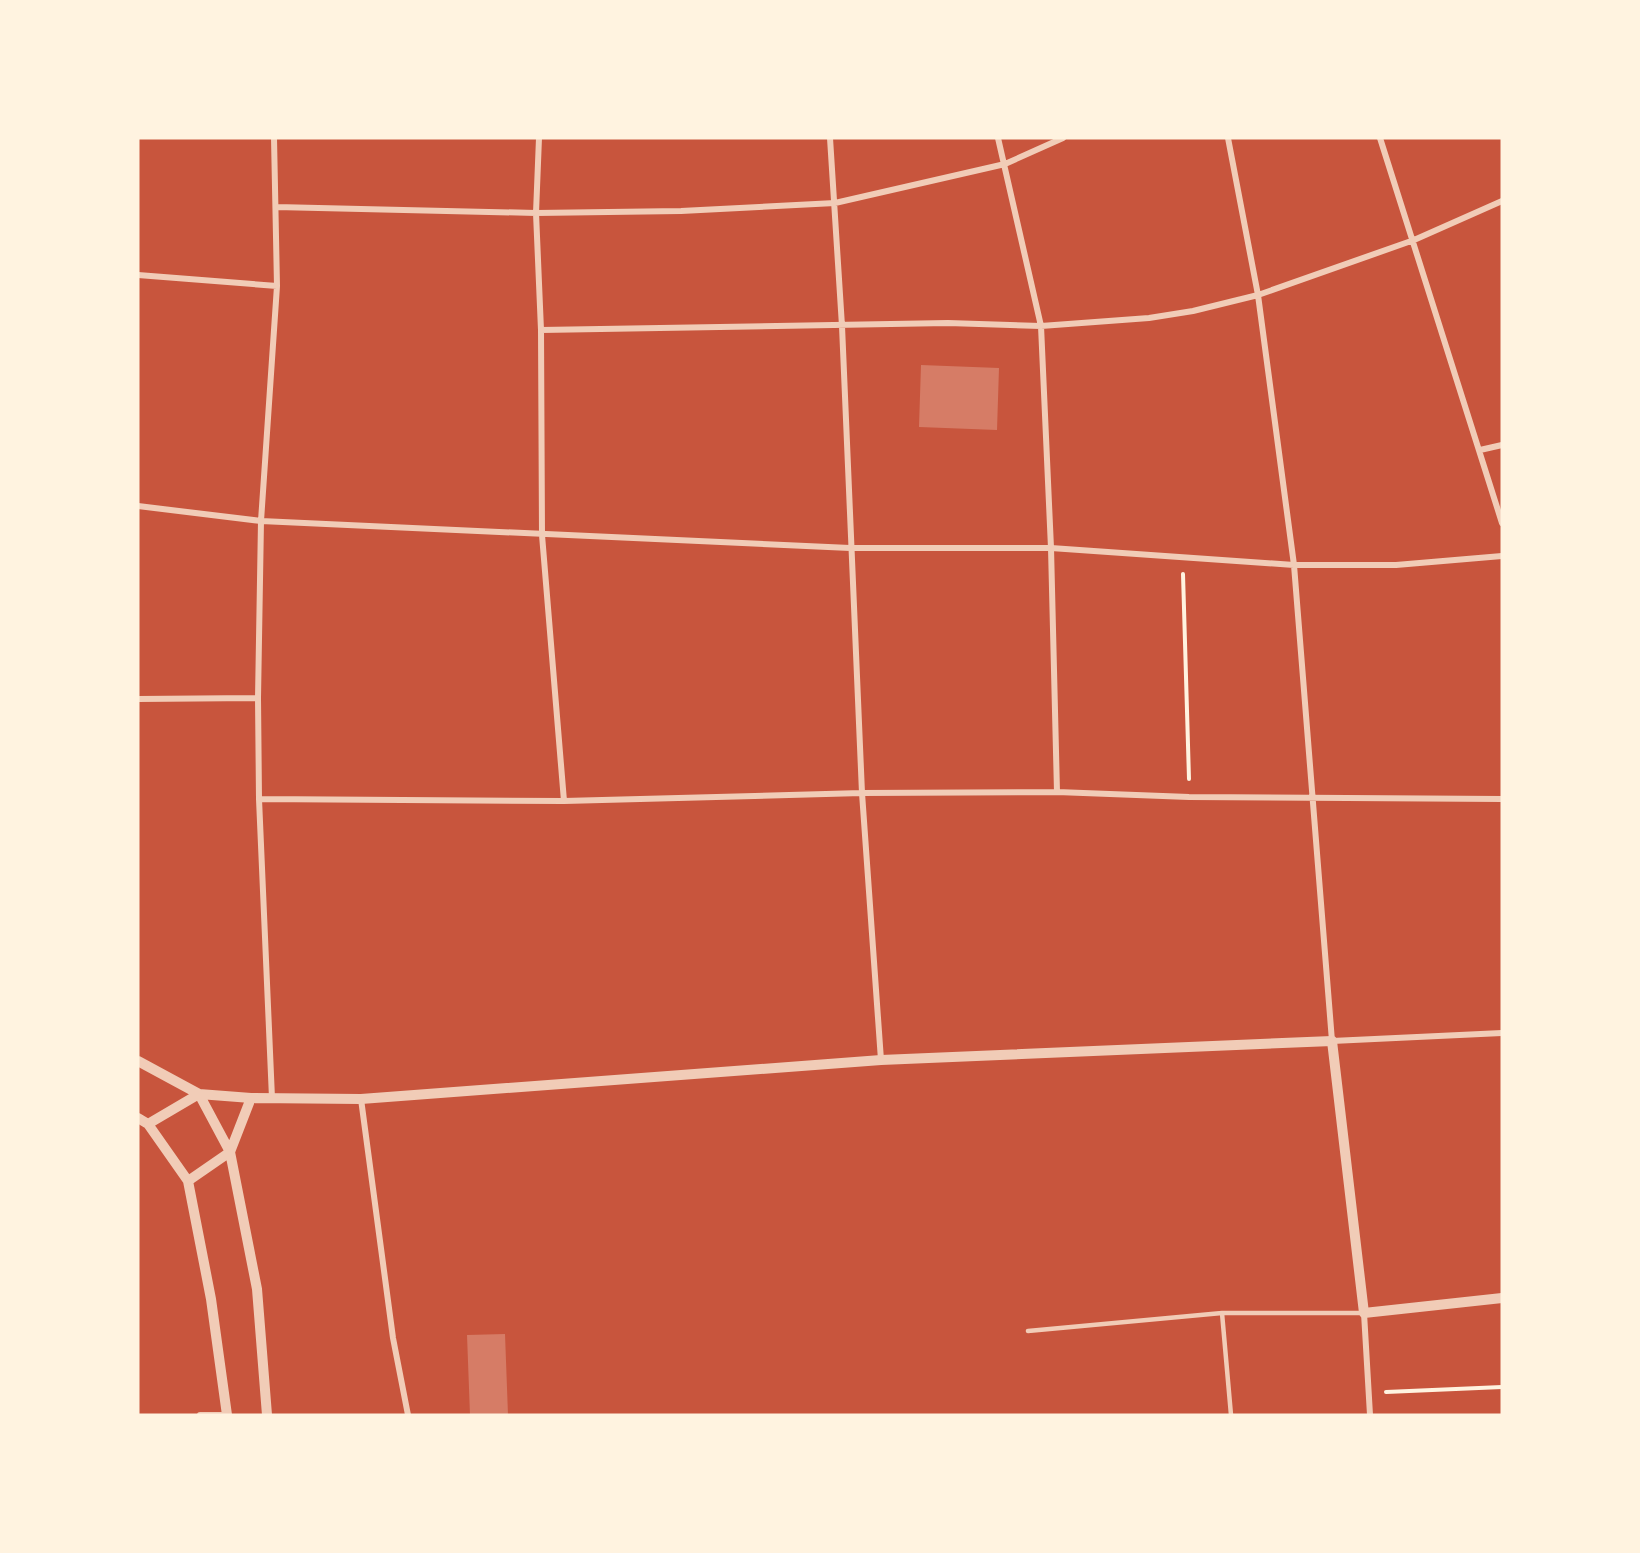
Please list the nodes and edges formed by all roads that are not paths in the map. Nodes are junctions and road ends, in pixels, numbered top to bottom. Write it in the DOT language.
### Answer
graph roads {
  1 [pos="274,138"];
  2 [pos="539,138"];
  3 [pos="830,138"];
  4 [pos="998,138"];
  5 [pos="1063,138"];
  6 [pos="1228,138"];
  7 [pos="1380,138"];
  8 [pos="1005,164"];
  9 [pos="1502,201"];
  10 [pos="835,203"];
  11 [pos="276,207"];
  12 [pos="536,213"];
  13 [pos="1414,240"];
  14 [pos="138,275"];
  15 [pos="277,286"];
  16 [pos="1258,295"];
  17 [pos="842,326"];
  18 [pos="1041,326"];
  19 [pos="541,330"];
  20 [pos="1502,445"];
  21 [pos="1480,450"];
  22 [pos="138,506"];
  23 [pos="261,521"];
  24 [pos="1502,522"];
  25 [pos="542,535"];
  26 [pos="850,548"];
  27 [pos="1051,548"];
  28 [pos="1502,556"];
  29 [pos="1294,565"];
  30 [pos="258,698"];
  31 [pos="138,699"];
  32 [pos="1057,792"];
  33 [pos="862,793"];
  34 [pos="1312,797"];
  35 [pos="259,799"];
  36 [pos="1502,799"];
  37 [pos="564,801"];
  38 [pos="1502,1033"];
  39 [pos="1332,1041"];
  40 [pos="881,1060"];
  41 [pos="138,1061"];
  42 [pos="199,1094"];
  43 [pos="251,1098"];
  44 [pos="272,1098"];
  45 [pos="361,1099"];
  46 [pos="143,1121"];
  47 [pos="230,1152"];
  48 [pos="188,1181"];
  49 [pos="1502,1298"];
  50 [pos="1222,1313"];
  51 [pos="1364,1313"];
  52 [pos="1028,1331"];
  53 [pos="200,1415"];
  54 [pos="227,1415"];
  55 [pos="267,1415"];
  56 [pos="408,1415"];
  57 [pos="1231,1415"];
  58 [pos="1370,1415"];
  1 -- 11 [label="street"];
  2 -- 12 [label="street"];
  3 -- 10 [label="street"];
  4 -- 8 [label="street"];
  5 -- 8 [label="street"];
  6 -- 16 [label="street"];
  7 -- 13 [label="street"];
  8 -- 10 [label="street"];
  8 -- 18 [label="street"];
  9 -- 13 [label="street"];
  10 -- 12 [label="street"];
  10 -- 17 [label="street"];
  11 -- 12 [label="street"];
  11 -- 15 [label="street"];
  12 -- 19 [label="street"];
  13 -- 16 [label="street"];
  13 -- 21 [label="street"];
  14 -- 15 [label="street"];
  15 -- 23 [label="street"];
  16 -- 18 [label="street"];
  16 -- 29 [label="street"];
  17 -- 18 [label="street"];
  17 -- 19 [label="street"];
  17 -- 26 [label="street"];
  18 -- 27 [label="street"];
  19 -- 25 [label="street"];
  20 -- 21 [label="street"];
  21 -- 24 [label="street"];
  22 -- 23 [label="street"];
  23 -- 25 [label="street"];
  23 -- 30 [label="street"];
  25 -- 26 [label="street"];
  25 -- 37 [label="street"];
  26 -- 27 [label="street"];
  26 -- 33 [label="street"];
  27 -- 29 [label="street"];
  27 -- 32 [label="street"];
  28 -- 29 [label="street"];
  29 -- 34 [label="street"];
  30 -- 31 [label="street"];
  30 -- 35 [label="street"];
  32 -- 33 [label="street"];
  32 -- 34 [label="street"];
  33 -- 37 [label="street"];
  33 -- 40 [label="street"];
  34 -- 36 [label="street"];
  34 -- 39 [label="street"];
  35 -- 37 [label="street"];
  35 -- 44 [label="street"];
  38 -- 39 [label="street"];
  39 -- 40 [label="street"];
  39 -- 51 [label="street"];
  40 -- 45 [label="street"];
  41 -- 42 [label="street"];
  42 -- 43 [label="street"];
  42 -- 46 [label="street"];
  42 -- 47 [label="street"];
  43 -- 44 [label="street"];
  43 -- 47 [label="street"];
  44 -- 45 [label="street"];
  45 -- 56 [label="street"];
  46 -- 48 [label="street"];
  47 -- 48 [label="street"];
  47 -- 55 [label="street"];
  48 -- 54 [label="street"];
  49 -- 51 [label="street"];
  50 -- 51 [label="lane"];
  50 -- 52 [label="lane"];
  50 -- 57 [label="lane"];
  51 -- 58 [label="street"];
  53 -- 54 [label="street"];
}
